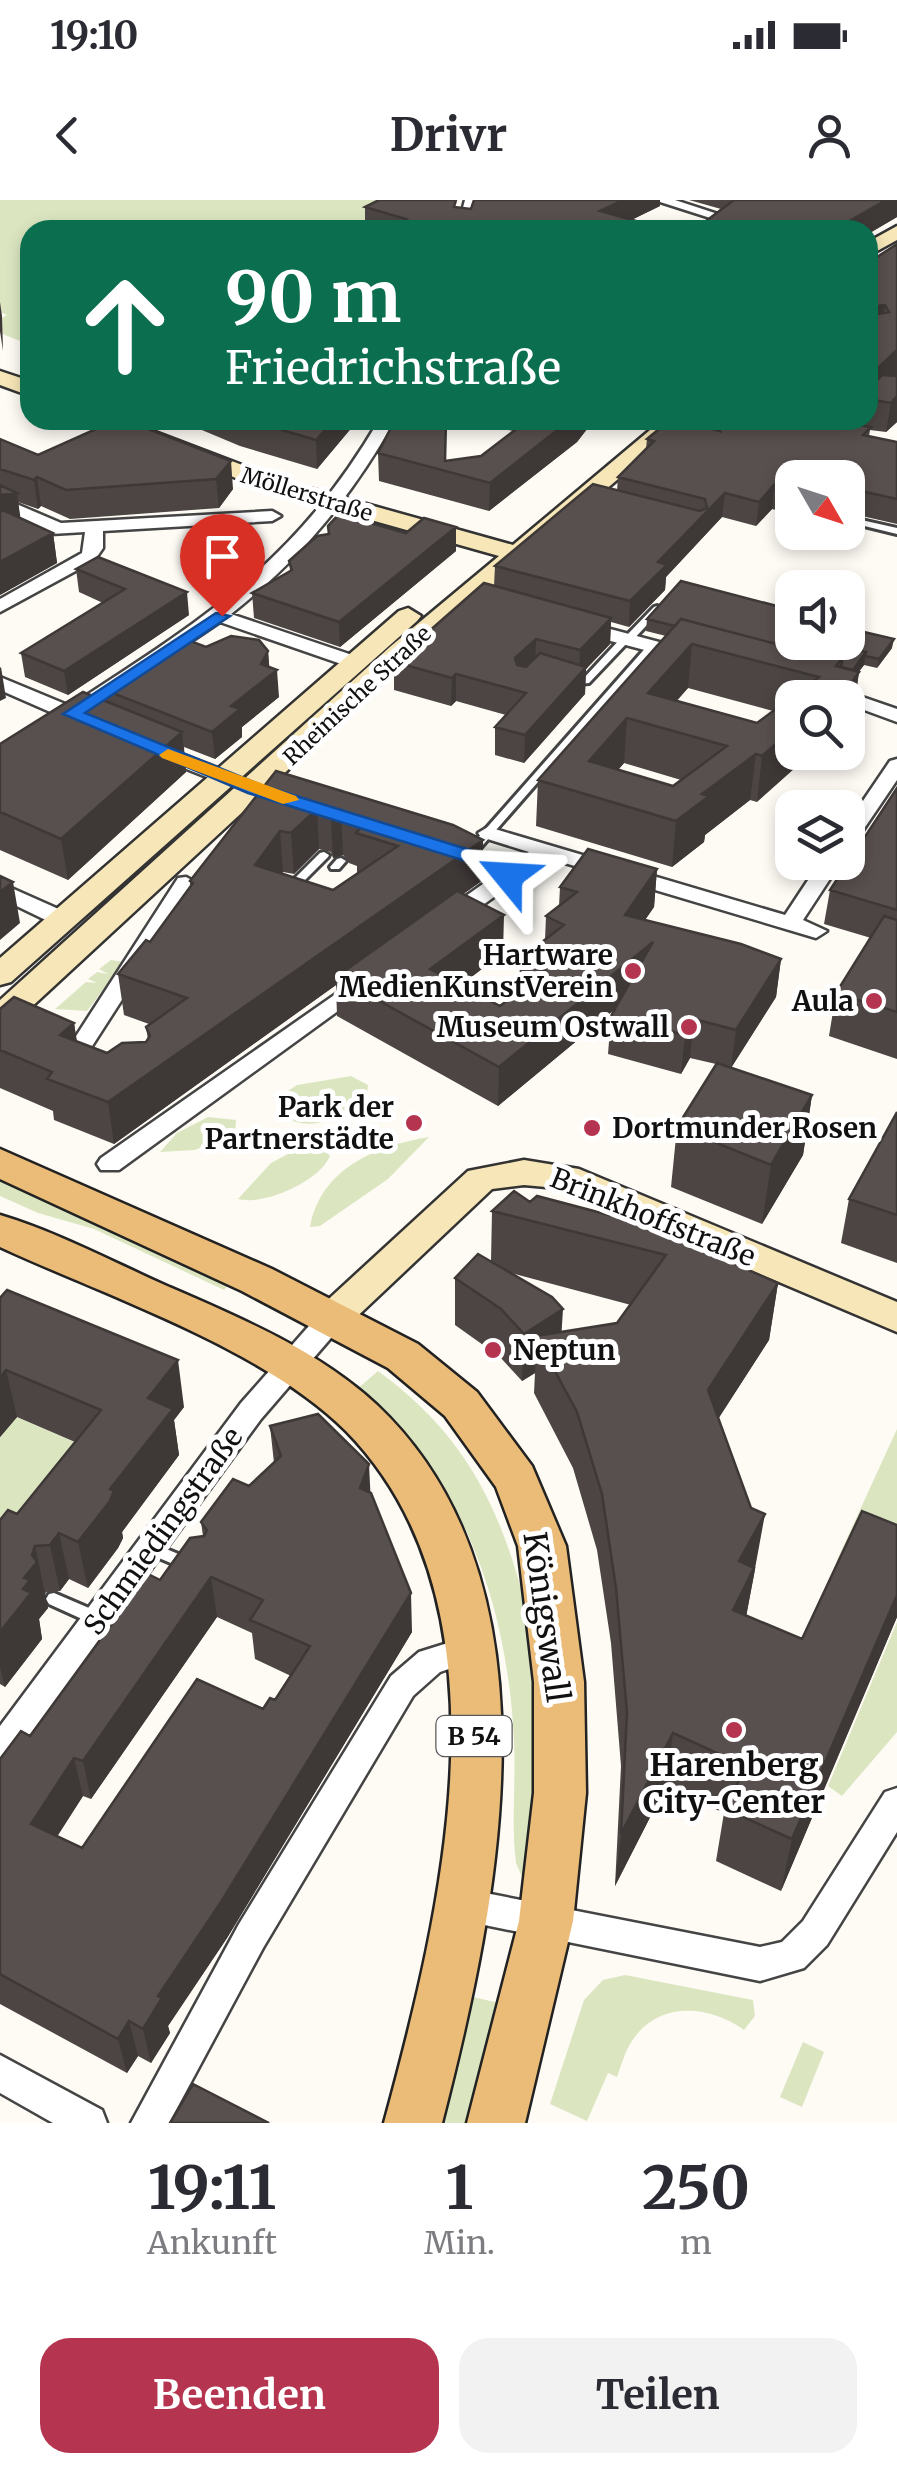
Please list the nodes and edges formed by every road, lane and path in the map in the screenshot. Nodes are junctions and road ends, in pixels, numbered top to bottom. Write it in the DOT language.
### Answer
graph roads {
  1 [pos="449,200"];
  2 [pos="661,200"];
  3 [pos="471,203"];
  4 [pos="725,220"];
  5 [pos="129,430"];
  6 [pos="159,430"];
  7 [pos="380,430"];
  8 [pos="633,430"];
  9 [pos="665,430"];
  10 [pos="341,496"];
  11 [pos="242,498"];
  12 [pos="0,502"];
  13 [pos="272,516"];
  14 [pos="237,518"];
  15 [pos="865,524"];
  16 [pos="94,528"];
  17 [pos="61,530"];
  18 [pos="897,531"];
  19 [pos="0,532"];
  20 [pos="512,543"];
  21 [pos="671,594"];
  22 [pos="464,595"];
  23 [pos="491,602"];
  24 [pos="0,607"];
  25 [pos="222,616"];
  26 [pos="554,620"];
  27 [pos="626,640"];
  28 [pos="652,646"];
  29 [pos="704,660"];
  30 [pos="354,662"];
  31 [pos="554,678"];
  32 [pos="0,683"];
  33 [pos="865,705"];
  34 [pos="72,714"];
  35 [pos="897,716"];
  36 [pos="49,729"];
  37 [pos="108,729"];
  38 [pos="141,743"];
  39 [pos="897,765"];
  40 [pos="252,788"];
  41 [pos="865,813"];
  42 [pos="488,833"];
  43 [pos="431,844"];
  44 [pos="545,850"];
  45 [pos="324,855"];
  46 [pos="468,855"];
  47 [pos="508,876"];
  48 [pos="819,880"];
  49 [pos="297,882"];
  50 [pos="186,884"];
  51 [pos="0,890"];
  52 [pos="64,920"];
  53 [pos="790,923"];
  54 [pos="816,930"];
  55 [pos="424,938"];
  56 [pos="382,968"];
  57 [pos="0,975"];
  58 [pos="0,1018"];
  59 [pos="54,1040"];
  60 [pos="0,1163"];
  61 [pos="110,1164"];
  62 [pos="6,1241"];
  63 [pos="333,1317"];
  64 [pos="897,1318"];
  65 [pos="288,1366"];
  66 [pos="152,1549"];
  67 [pos="201,1570"];
  68 [pos="54,1599"];
  69 [pos="100,1620"];
  70 [pos="470,1649"];
  71 [pos="0,1751"];
  72 [pos="897,1803"];
  73 [pos="465,1905"];
  74 [pos="546,1920"];
  75 [pos="0,2073"];
  76 [pos="90,2123"];
  77 [pos="149,2123"];
  78 [pos="413,2123"];
  79 [pos="496,2123"];
  1 -- 3 [label="street"];
  2 -- 4 [label="street"];
  5 -- 10 [label="main road, Möllerstraße"];
  6 -- 10 [label="main road, Möllerstraße"];
  7 -- 10 [label="street"];
  8 -- 20 [label="main road, Rheinische Straße"];
  9 -- 20 [label="main road, Rheinische Straße"];
  10 -- 20 [label="main road, Möllerstraße"];
  10 -- 25 [label="street"];
  11 -- 14 [label="street"];
  12 -- 17 [label="street"];
  13 -- 14 [label="street"];
  14 -- 16 [label="street"];
  15 -- 18 [label="lane"];
  16 -- 17 [label="street"];
  16 -- 24 [label="street"];
  17 -- 19 [label="street"];
  20 -- 22 [label="main road, Rheinische Straße"];
  20 -- 30 [label="main road, Rheinische Straße"];
  21 -- 27 [label="lane"];
  22 -- 23 [label="street"];
  22 -- 40 [label="main road, Rheinische Straße"];
  25 -- 30 [label="street"];
  25 -- 34 [label="street"];
  26 -- 27 [label="street"];
  27 -- 28 [label="street"];
  27 -- 31 [label="lane"];
  28 -- 29 [label="street"];
  28 -- 42 [label="lane"];
  30 -- 40 [label="main road, Rheinische Straße"];
  32 -- 34 [label="street"];
  33 -- 35 [label="street"];
  34 -- 36 [label="street"];
  34 -- 37 [label="street"];
  38 -- 40 [label="street"];
  39 -- 41 [label="street"];
  40 -- 52 [label="main road, Rheinische Straße"];
  40 -- 58 [label="main road, Rheinische Straße"];
  42 -- 44 [label="street"];
  42 -- 46 [label="lane"];
  43 -- 46 [label="street"];
  44 -- 47 [label="street"];
  44 -- 53 [label="street"];
  45 -- 49 [label="lane"];
  46 -- 47 [label="street"];
  47 -- 55 [label="street"];
  48 -- 53 [label="street"];
  50 -- 59 [label="street"];
  51 -- 52 [label="street"];
  52 -- 57 [label="main road, Rheinische Straße"];
  53 -- 54 [label="street"];
  56 -- 61 [label="street"];
  60 -- 63 [label="main road, Königswall"];
  62 -- 65 [label="main road, B 54"];
  63 -- 64 [label="main road, Brinkhoffstraße"];
  63 -- 65 [label="street, Schmiedingstraße"];
  63 -- 74 [label="main road, Königswall"];
  65 -- 66 [label="street, Schmiedingstraße"];
  65 -- 70 [label="main road, B 54"];
  66 -- 67 [label="lane"];
  66 -- 69 [label="street, Schmiedingstraße"];
  68 -- 69 [label="lane"];
  69 -- 71 [label="street, Schmiedingstraße"];
  70 -- 73 [label="main road, B 54"];
  70 -- 77 [label="street"];
  72 -- 74 [label="street"];
  73 -- 74 [label="street"];
  73 -- 78 [label="main road, B 54"];
  74 -- 79 [label="main road, Königswall"];
  75 -- 76 [label="street"];
}
